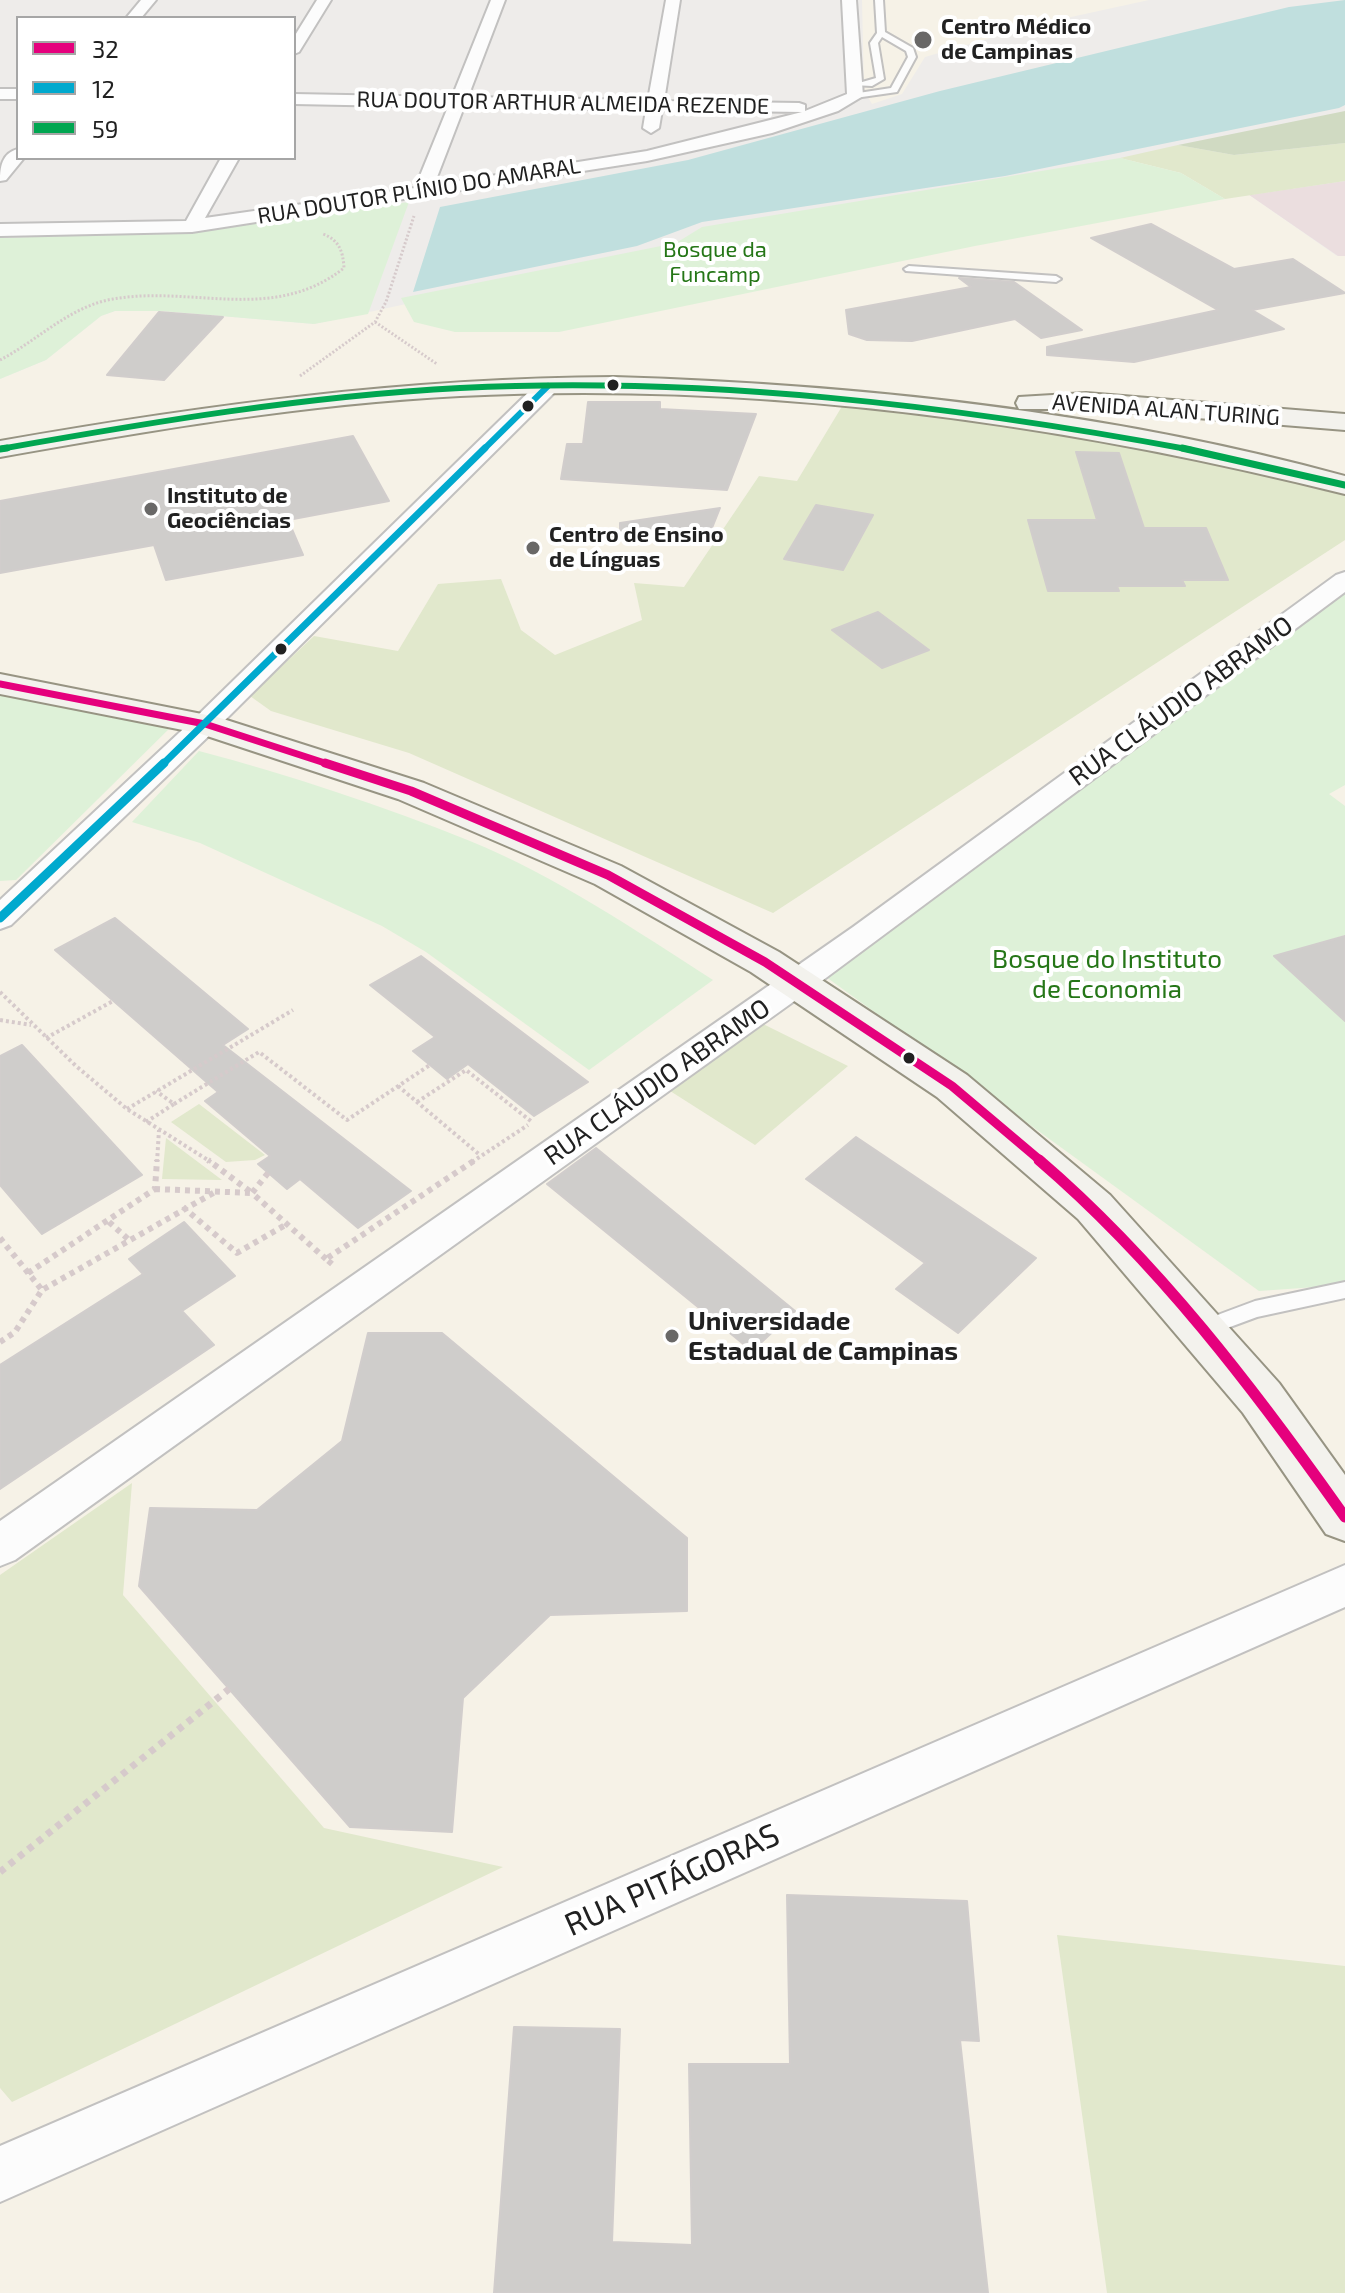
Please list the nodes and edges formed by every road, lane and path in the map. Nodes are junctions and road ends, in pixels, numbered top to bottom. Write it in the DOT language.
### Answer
graph roads {
  1 [pos="149,0"];
  2 [pos="324,0"];
  3 [pos="498,0"];
  4 [pos="673,0"];
  5 [pos="849,0"];
  6 [pos="879,0"];
  7 [pos="135,16"];
  8 [pos="881,33"];
  9 [pos="296,46"];
  10 [pos="856,90"];
  11 [pos="296,99"];
  12 [pos="459,102"];
  13 [pos="653,106"];
  14 [pos="832,108"];
  15 [pos="16,156"];
  16 [pos="647,156"];
  17 [pos="229,160"];
  18 [pos="0,176"];
  19 [pos="422,192"];
  20 [pos="192,226"];
  21 [pos="0,230"];
  22 [pos="316,233"];
  23 [pos="909,269"];
  24 [pos="1056,279"];
  25 [pos="375,322"];
  26 [pos="0,360"];
  27 [pos="439,365"];
  28 [pos="548,386"];
  29 [pos="938,407"];
  30 [pos="255,410"];
  31 [pos="1279,417"];
  32 [pos="1345,422"];
  33 [pos="0,449"];
  34 [pos="1236,460"];
  35 [pos="1345,485"];
  36 [pos="1345,580"];
  37 [pos="0,684"];
  38 [pos="205,724"];
  39 [pos="0,918"];
  40 [pos="798,982"];
  41 [pos="0,992"];
  42 [pos="113,1001"];
  43 [pos="293,1010"];
  44 [pos="0,1020"];
  45 [pos="33,1025"];
  46 [pos="46,1038"];
  47 [pos="430,1065"];
  48 [pos="398,1086"];
  49 [pos="156,1091"];
  50 [pos="416,1102"];
  51 [pos="174,1104"];
  52 [pos="127,1109"];
  53 [pos="145,1122"];
  54 [pos="532,1122"];
  55 [pos="159,1130"];
  56 [pos="480,1155"];
  57 [pos="268,1173"];
  58 [pos="514,1184"];
  59 [pos="155,1189"];
  60 [pos="219,1190"];
  61 [pos="252,1193"];
  62 [pos="418,1196"];
  63 [pos="183,1207"];
  64 [pos="109,1222"];
  65 [pos="287,1224"];
  66 [pos="0,1238"];
  67 [pos="128,1239"];
  68 [pos="326,1259"];
  69 [pos="28,1273"];
  70 [pos="42,1290"];
  71 [pos="1345,1290"];
  72 [pos="1200,1330"];
  73 [pos="0,1342"];
  74 [pos="1345,1517"];
  75 [pos="0,1546"];
  76 [pos="1345,1586"];
  77 [pos="229,1689"];
  78 [pos="0,1872"];
  79 [pos="0,2174"];
  1 -- 7 [label="street"];
  2 -- 9 [label="street"];
  3 -- 12 [label="street"];
  4 -- 13 [label="street"];
  5 -- 10 [label="street"];
  6 -- 8 [label="lane"];
  8 -- 10 [label="lane"];
  8 -- 10 [label="lane"];
  10 -- 14 [label="street, RUA DOUTOR PLÍNIO DO AMARAL"];
  11 -- 12 [label="street, RUA DOUTOR ARTHUR ALMEIDA REZENDE"];
  12 -- 13 [label="street, RUA DOUTOR ARTHUR ALMEIDA REZENDE"];
  12 -- 19 [label="street"];
  13 -- 14 [label="street, RUA DOUTOR ARTHUR ALMEIDA REZENDE"];
  13 -- 16 [label="street"];
  14 -- 16 [label="street, RUA DOUTOR PLÍNIO DO AMARAL"];
  15 -- 18 [label="street"];
  16 -- 19 [label="street, RUA DOUTOR PLÍNIO DO AMARAL"];
  17 -- 20 [label="street"];
  19 -- 20 [label="street, RUA DOUTOR PLÍNIO DO AMARAL"];
  19 -- 25 [label="path"];
  20 -- 21 [label="street, RUA DOUTOR PLÍNIO DO AMARAL"];
  22 -- 26 [label="path"];
  23 -- 24 [label="lane"];
  25 -- 27 [label="path"];
  25 -- 30 [label="path"];
  28 -- 29 [label="street"];
  28 -- 30 [label="street"];
  28 -- 38 [label="street"];
  29 -- 31 [label="street, AVENIDA ALAN TURING"];
  29 -- 34 [label="street"];
  30 -- 33 [label="street"];
  31 -- 32 [label="street, AVENIDA ALAN TURING"];
  31 -- 34 [label="street"];
  34 -- 35 [label="street"];
  36 -- 40 [label="street, RUA CLÁUDIO ABRAMO"];
  37 -- 38 [label="street"];
  38 -- 39 [label="street"];
  38 -- 40 [label="street"];
  40 -- 58 [label="street, RUA CLÁUDIO ABRAMO"];
  40 -- 72 [label="street"];
  41 -- 45 [label="path"];
  42 -- 46 [label="path"];
  43 -- 49 [label="path"];
  44 -- 45 [label="path"];
  45 -- 46 [label="path"];
  46 -- 52 [label="path"];
  47 -- 48 [label="path"];
  48 -- 50 [label="path"];
  48 -- 51 [label="path"];
  49 -- 51 [label="path"];
  49 -- 52 [label="path"];
  50 -- 54 [label="path"];
  50 -- 56 [label="path"];
  51 -- 53 [label="path"];
  52 -- 53 [label="path"];
  53 -- 55 [label="path"];
  55 -- 59 [label="path"];
  55 -- 61 [label="path"];
  56 -- 58 [label="path"];
  56 -- 62 [label="path"];
  57 -- 61 [label="path"];
  58 -- 75 [label="street, RUA CLÁUDIO ABRAMO"];
  59 -- 60 [label="path"];
  59 -- 64 [label="path"];
  60 -- 61 [label="path"];
  60 -- 63 [label="path"];
  61 -- 65 [label="path"];
  63 -- 65 [label="path"];
  63 -- 67 [label="path"];
  64 -- 67 [label="path"];
  64 -- 69 [label="path"];
  65 -- 68 [label="path"];
  66 -- 69 [label="path"];
  67 -- 70 [label="path"];
  69 -- 70 [label="path"];
  70 -- 73 [label="path"];
  71 -- 72 [label="lane"];
  72 -- 74 [label="street"];
  76 -- 79 [label="street, RUA PITÁGORAS"];
  77 -- 78 [label="path"];
}
